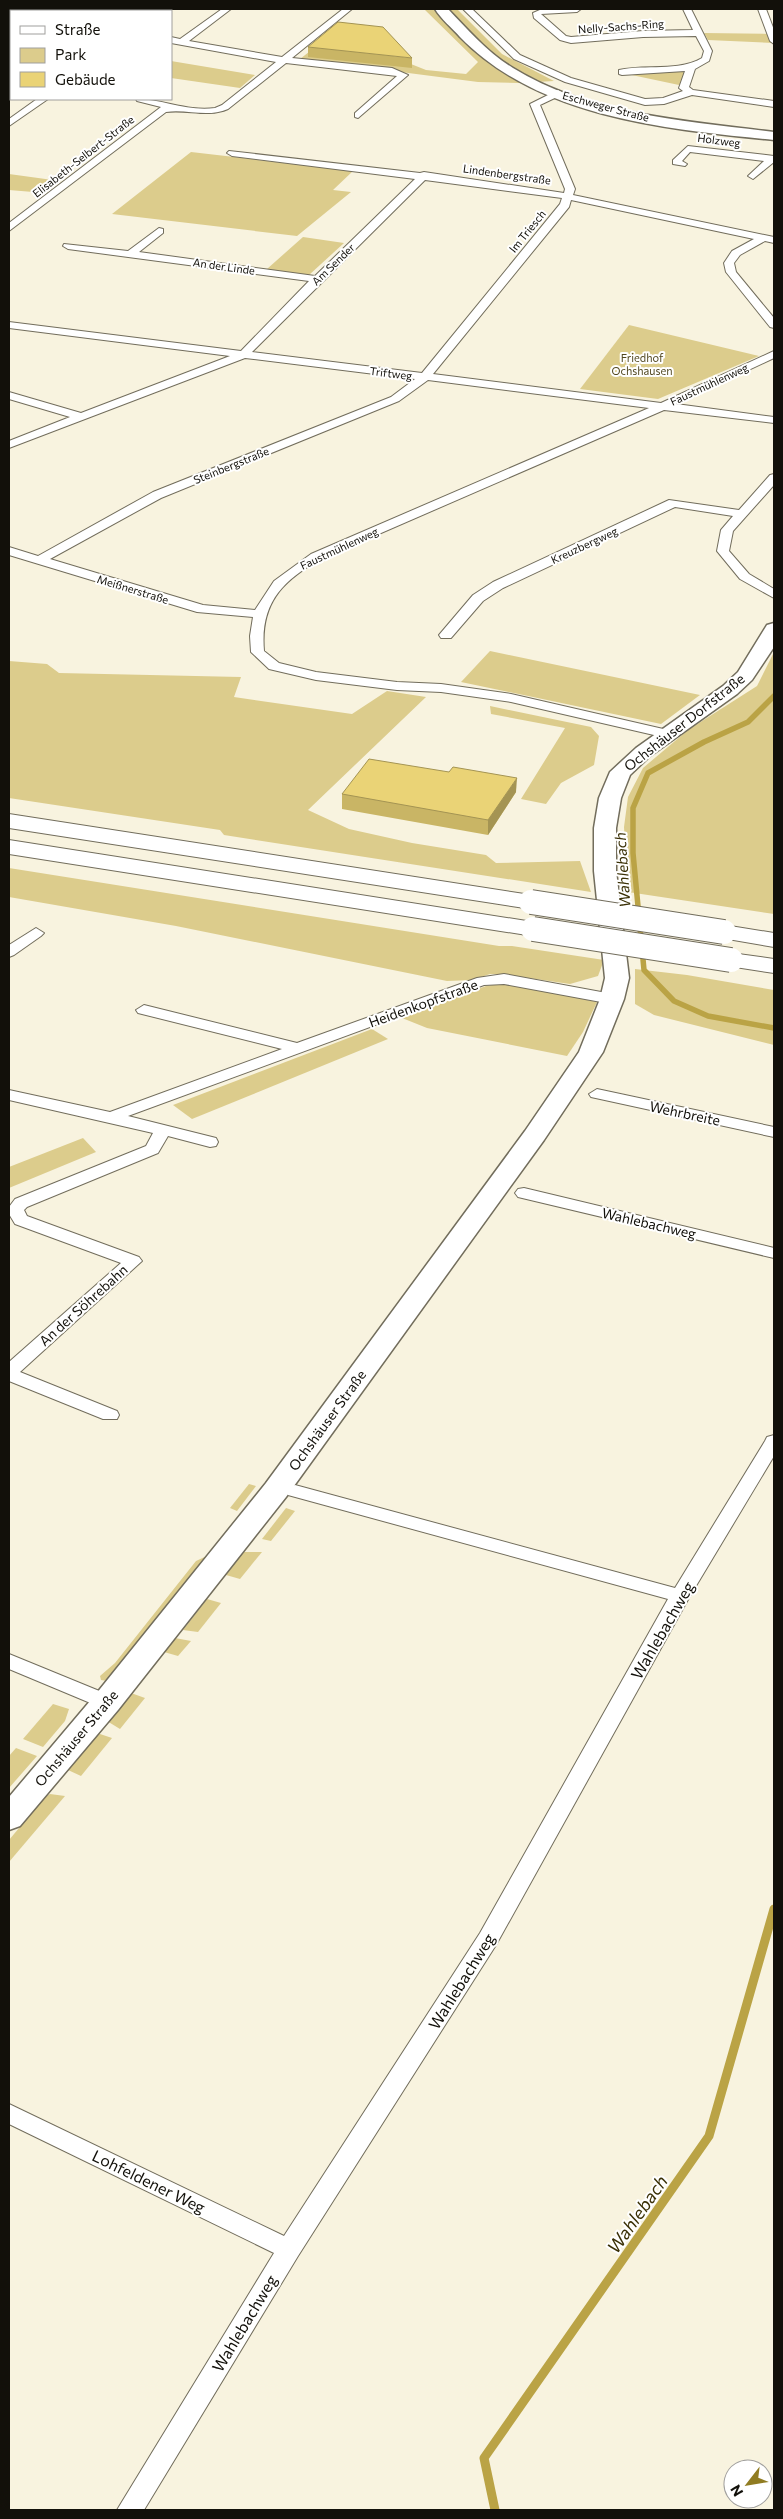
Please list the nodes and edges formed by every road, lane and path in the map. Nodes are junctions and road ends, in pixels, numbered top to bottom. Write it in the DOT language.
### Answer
graph roads {
  1 [pos="227,9"];
  2 [pos="348,9"];
  3 [pos="434,9"];
  4 [pos="441,9"];
  5 [pos="467,9"];
  6 [pos="577,9"];
  7 [pos="687,9"];
  8 [pos="762,9"];
  9 [pos="458,28"];
  10 [pos="699,33"];
  11 [pos="176,41"];
  12 [pos="774,41"];
  13 [pos="285,60"];
  14 [pos="692,68"];
  15 [pos="622,72"];
  16 [pos="691,92"];
  17 [pos="558,93"];
  18 [pos="42,100"];
  19 [pos="146,100"];
  20 [pos="774,104"];
  21 [pos="170,108"];
  22 [pos="358,115"];
  23 [pos="9,123"];
  24 [pos="774,136"];
  25 [pos="232,153"];
  26 [pos="772,159"];
  27 [pos="682,164"];
  28 [pos="424,176"];
  29 [pos="753,176"];
  30 [pos="568,196"];
  31 [pos="9,228"];
  32 [pos="159,231"];
  33 [pos="770,239"];
  34 [pos="68,246"];
  35 [pos="131,254"];
  36 [pos="317,279"];
  37 [pos="9,325"];
  38 [pos="774,325"];
  39 [pos="244,354"];
  40 [pos="774,354"];
  41 [pos="425,377"];
  42 [pos="9,395"];
  43 [pos="663,406"];
  44 [pos="82,417"];
  45 [pos="774,420"];
  46 [pos="9,445"];
  47 [pos="774,478"];
  48 [pos="742,514"];
  49 [pos="9,551"];
  50 [pos="39,560"];
  51 [pos="774,594"];
  52 [pos="260,614"];
  53 [pos="774,629"];
  54 [pos="446,635"];
  55 [pos="667,734"];
  56 [pos="9,821"];
  57 [pos="9,846"];
  58 [pos="36,933"];
  59 [pos="774,940"];
  60 [pos="9,952"];
  61 [pos="774,966"];
  62 [pos="612,999"];
  63 [pos="144,1010"];
  64 [pos="297,1048"];
  65 [pos="597,1094"];
  66 [pos="9,1095"];
  67 [pos="111,1116"];
  68 [pos="164,1130"];
  69 [pos="774,1132"];
  70 [pos="210,1142"];
  71 [pos="524,1194"];
  72 [pos="774,1253"];
  73 [pos="9,1373"];
  74 [pos="110,1415"];
  75 [pos="774,1441"];
  76 [pos="295,1491"];
  77 [pos="680,1596"];
  78 [pos="9,1661"];
  79 [pos="107,1702"];
  80 [pos="9,1818"];
  81 [pos="9,2113"];
  82 [pos="289,2249"];
  83 [pos="130,2510"];
  1 -- 11 [label="street"];
  2 -- 13 [label="street"];
  3 -- 9 [label="main road, Eschweger Straße"];
  4 -- 9 [label="main road, Eschweger Straße"];
  5 -- 16 [label="street"];
  6 -- 10 [label="street, Nelly-Sachs-Ring"];
  7 -- 10 [label="street"];
  8 -- 12 [label="street"];
  9 -- 17 [label="main road, Eschweger Straße"];
  10 -- 14 [label="street"];
  11 -- 13 [label="street"];
  13 -- 21 [label="street"];
  13 -- 22 [label="street"];
  14 -- 15 [label="street"];
  14 -- 16 [label="street"];
  16 -- 20 [label="street"];
  17 -- 24 [label="main road, Eschweger Straße"];
  17 -- 30 [label="street"];
  18 -- 23 [label="street"];
  19 -- 21 [label="street"];
  21 -- 31 [label="street, Elisabeth-Selbert-Straße"];
  25 -- 28 [label="street, Lindenbergstraße"];
  26 -- 27 [label="street, Holzweg"];
  26 -- 29 [label="street, Holzweg"];
  28 -- 30 [label="street, Lindenbergstraße"];
  28 -- 36 [label="street, Am Sender"];
  30 -- 33 [label="street, Lindenbergstraße"];
  30 -- 41 [label="street, Im Triesch"];
  32 -- 35 [label="street"];
  33 -- 38 [label="street"];
  34 -- 35 [label="street, An der Linde"];
  35 -- 36 [label="street, An der Linde"];
  36 -- 39 [label="street, Am Sender"];
  37 -- 39 [label="street, Triftweg"];
  39 -- 41 [label="street, Triftweg"];
  39 -- 44 [label="street"];
  40 -- 43 [label="street, Faustmühlenweg"];
  41 -- 43 [label="street, Triftweg"];
  41 -- 50 [label="street, Steinbergstraße"];
  42 -- 44 [label="street"];
  43 -- 45 [label="street, Triftweg"];
  43 -- 52 [label="street, Faustmühlenweg"];
  44 -- 46 [label="street"];
  47 -- 48 [label="street"];
  48 -- 51 [label="street"];
  48 -- 54 [label="street, Kreuzbergweg"];
  49 -- 50 [label="street, Meißnerstraße"];
  50 -- 52 [label="street, Meißnerstraße"];
  52 -- 55 [label="street, Faustmühlenweg"];
  53 -- 55 [label="main road, Ochshäuser Dorfstraße"];
  55 -- 62 [label="main road, Ochshäuser Dorfstraße"];
  56 -- 59 [label="highway, bridge"];
  57 -- 61 [label="highway, bridge"];
  58 -- 60 [label="street"];
  62 -- 64 [label="street, Heidenkopfstraße"];
  62 -- 79 [label="main road, Ochshäuser Straße"];
  63 -- 64 [label="street"];
  64 -- 67 [label="street, Heidenkopfstraße"];
  65 -- 69 [label="street, Wehrbreite"];
  66 -- 67 [label="street"];
  67 -- 68 [label="street"];
  68 -- 70 [label="street"];
  68 -- 73 [label="street, An der Söhrebahn"];
  71 -- 72 [label="street, Wahlebachweg"];
  73 -- 74 [label="street, An der Söhrebahn"];
  75 -- 77 [label="street, Wahlebachweg"];
  76 -- 77 [label="street"];
  77 -- 82 [label="street, Wahlebachweg"];
  78 -- 79 [label="street"];
  79 -- 80 [label="main road, Ochshäuser Straße"];
  81 -- 82 [label="street, Lohfeldener Weg"];
  82 -- 83 [label="street, Wahlebachweg"];
}
